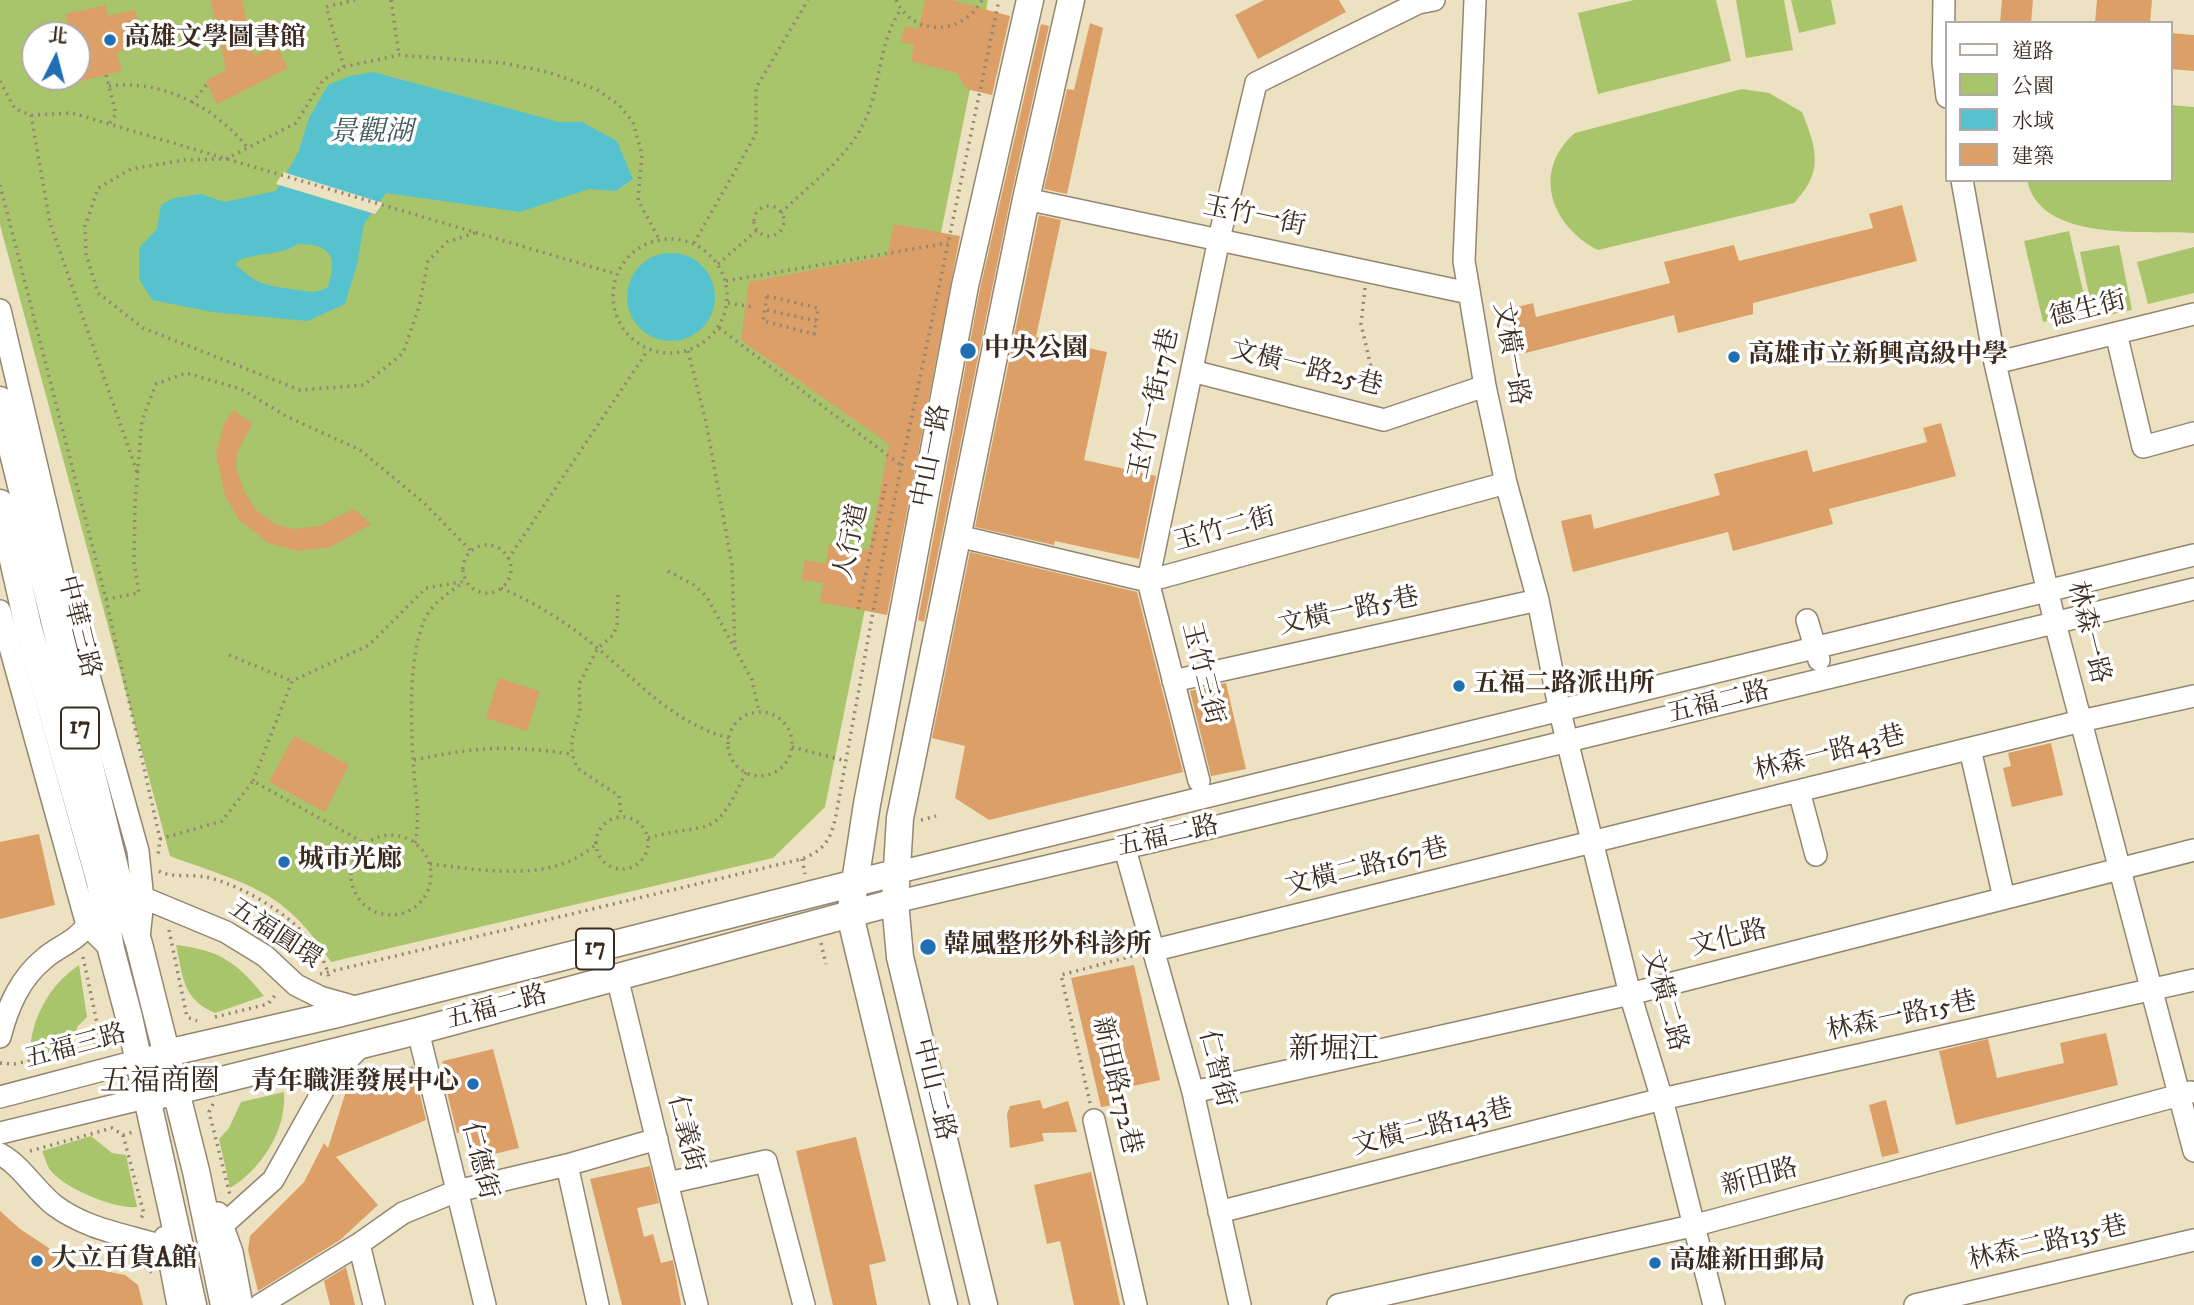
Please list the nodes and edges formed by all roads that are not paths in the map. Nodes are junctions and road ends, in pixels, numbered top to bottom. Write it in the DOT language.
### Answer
graph roads {
  1 [pos="1030,0"];
  2 [pos="1071,0"];
  3 [pos="1434,0"];
  4 [pos="1475,0"];
  5 [pos="1944,0"];
  6 [pos="1946,88"];
  7 [pos="1962,182"];
  8 [pos="1026,199"];
  9 [pos="1219,239"];
  10 [pos="1469,293"];
  11 [pos="0,310"];
  12 [pos="2194,314"];
  13 [pos="2116,333"];
  14 [pos="1995,363"];
  15 [pos="1192,371"];
  16 [pos="1485,386"];
  17 [pos="0,400"];
  18 [pos="2194,433"];
  19 [pos="1506,483"];
  20 [pos="0,503"];
  21 [pos="958,536"];
  22 [pos="2194,555"];
  23 [pos="1148,581"];
  24 [pos="2194,589"];
  25 [pos="2048,591"];
  26 [pos="1538,600"];
  27 [pos="0,611"];
  28 [pos="1807,620"];
  29 [pos="2055,623"];
  30 [pos="32,626"];
  31 [pos="1815,648"];
  32 [pos="1824,679"];
  33 [pos="1173,681"];
  34 [pos="2194,696"];
  35 [pos="1560,712"];
  36 [pos="2081,721"];
  37 [pos="1567,741"];
  38 [pos="1970,750"];
  39 [pos="1199,781"];
  40 [pos="1799,791"];
  41 [pos="1592,842"];
  42 [pos="1125,849"];
  43 [pos="2194,850"];
  44 [pos="1816,855"];
  45 [pos="2121,868"];
  46 [pos="895,873"];
  47 [pos="853,884"];
  48 [pos="132,894"];
  49 [pos="2004,898"];
  50 [pos="895,902"];
  51 [pos="850,915"];
  52 [pos="87,925"];
  53 [pos="111,949"];
  54 [pos="1155,950"];
  55 [pos="617,977"];
  56 [pos="2194,980"];
  57 [pos="2154,991"];
  58 [pos="1630,994"];
  59 [pos="359,1008"];
  60 [pos="418,1031"];
  61 [pos="0,1037"];
  62 [pos="363,1044"];
  63 [pos="167,1053"];
  64 [pos="139,1060"];
  65 [pos="175,1092"];
  66 [pos="1193,1092"];
  67 [pos="2187,1093"];
  68 [pos="0,1097"];
  69 [pos="145,1098"];
  70 [pos="1662,1099"];
  71 [pos="1094,1120"];
  72 [pos="0,1133"];
  73 [pos="657,1139"];
  74 [pos="2194,1151"];
  75 [pos="0,1154"];
  76 [pos="567,1165"];
  77 [pos="196,1171"];
  78 [pos="668,1183"];
  79 [pos="457,1191"];
  80 [pos="1219,1212"];
  81 [pos="224,1224"];
  82 [pos="1696,1225"];
  83 [pos="2194,1240"];
  84 [pos="359,1244"];
  85 [pos="172,1249"];
  86 [pos="178,1305"];
  87 [pos="193,1305"];
  88 [pos="223,1305"];
  89 [pos="242,1305"];
  90 [pos="260,1305"];
  91 [pos="374,1305"];
  92 [pos="485,1305"];
  93 [pos="598,1305"];
  94 [pos="698,1305"];
  95 [pos="804,1305"];
  96 [pos="944,1305"];
  97 [pos="984,1305"];
  98 [pos="1136,1305"];
  99 [pos="1240,1305"];
  100 [pos="1338,1305"];
  101 [pos="1714,1305"];
  102 [pos="1914,1305"];
  1 -- 47 [label="main road, 中山一路"];
  2 -- 8 [label="main road, 中山一路"];
  3 -- 9 [label="street, 玉竹一街17巷"];
  4 -- 10 [label="street, 文橫一路"];
  5 -- 6 [label="street"];
  7 -- 14 [label="street, 林森一路"];
  8 -- 9 [label="street, 玉竹一街"];
  8 -- 21 [label="main road, 中山一路"];
  9 -- 10 [label="street, 玉竹一街"];
  9 -- 15 [label="street, 玉竹一街17巷"];
  10 -- 16 [label="street, 文橫一路"];
  11 -- 30 [label="street, 中華三路 / 17"];
  12 -- 13 [label="street, 德生街"];
  13 -- 14 [label="street, 德生街"];
  13 -- 18 [label="street"];
  14 -- 25 [label="street, 林森一路"];
  15 -- 16 [label="street, 文橫一路25巷"];
  15 -- 23 [label="street, 玉竹一街17巷"];
  16 -- 19 [label="street, 文橫一路"];
  17 -- 30 [label="main road, 中華三路 / 17"];
  19 -- 23 [label="street, 玉竹二街"];
  19 -- 26 [label="street, 文橫一路"];
  20 -- 30 [label="main road, 中華三路 / 17"];
  21 -- 23 [label="street, 玉竹二街"];
  21 -- 46 [label="main road, 中山一路"];
  22 -- 25 [label="street, 五福二路"];
  23 -- 33 [label="street, 玉竹三街"];
  24 -- 29 [label="street, 五福二路"];
  25 -- 29 [label="street, 林森一路"];
  25 -- 31 [label="street, 五福二路"];
  26 -- 33 [label="street, 文橫一路5巷"];
  26 -- 35 [label="street, 文橫一路"];
  27 -- 30 [label="street, 中華三路 / 17"];
  28 -- 31 [label="street"];
  29 -- 32 [label="street, 五福二路"];
  29 -- 36 [label="street, 林森一路"];
  30 -- 48 [label="main road, 中華三路 / 17"];
  30 -- 52 [label="street, 中華三路 / 17"];
  30 -- 53 [label="main road, 中華三路 / 17"];
  31 -- 32 [label="street"];
  31 -- 35 [label="street, 五福二路"];
  32 -- 37 [label="street, 五福二路"];
  33 -- 39 [label="street, 玉竹三街"];
  34 -- 36 [label="street, 林森一路43巷"];
  35 -- 37 [label="street, 文橫二路"];
  35 -- 46 [label="street, 五福二路"];
  36 -- 38 [label="street, 林森一路43巷"];
  36 -- 45 [label="street, 林森一路"];
  37 -- 41 [label="street, 文橫二路"];
  37 -- 42 [label="street, 五福二路"];
  38 -- 40 [label="street, 林森一路43巷"];
  38 -- 49 [label="street"];
  40 -- 41 [label="street, 林森一路43巷"];
  40 -- 44 [label="street"];
  41 -- 54 [label="street, 文橫二路167巷"];
  41 -- 58 [label="street, 文橫二路"];
  42 -- 50 [label="street, 五福二路"];
  42 -- 54 [label="street, 仁智街"];
  43 -- 45 [label="street, 文化路"];
  45 -- 49 [label="street, 文化路"];
  45 -- 57 [label="street, 林森一路"];
  46 -- 47 [label="main road, 五福二路 / 17"];
  46 -- 50 [label="main road, 中山二路"];
  47 -- 51 [label="main road, 中山一路"];
  47 -- 59 [label="main road, 五福二路 / 17"];
  48 -- 59 [label="street, 五福圓環"];
  48 -- 63 [label="main road, 中華三路 / 17"];
  49 -- 58 [label="street, 文化路"];
  50 -- 51 [label="main road, 五福二路 / 17"];
  50 -- 97 [label="main road, 中山二路"];
  51 -- 55 [label="main road, 五福二路 / 17"];
  51 -- 96 [label="main road, 中山二路"];
  52 -- 53 [label="street, 中華三路 / 17"];
  52 -- 61 [label="street"];
  53 -- 64 [label="main road, 中華三路 / 17"];
  54 -- 66 [label="street, 仁智街"];
  55 -- 60 [label="main road, 五福二路 / 17"];
  55 -- 73 [label="street, 仁義街"];
  56 -- 57 [label="street, 林森一路15巷"];
  57 -- 67 [label="street, 林森一路"];
  57 -- 70 [label="street, 林森一路15巷"];
  58 -- 66 [label="street, 文化路"];
  58 -- 70 [label="street, 文橫二路"];
  59 -- 63 [label="main road, 五福二路 / 17"];
  60 -- 62 [label="main road, 五福二路 / 17"];
  60 -- 79 [label="street, 仁德街"];
  62 -- 65 [label="main road, 五福二路 / 17"];
  62 -- 81 [label="street"];
  63 -- 64 [label="street, 五福三路"];
  63 -- 65 [label="main road, 中華三路"];
  64 -- 68 [label="street, 五福三路"];
  64 -- 69 [label="main road, 中華三路 / 17"];
  65 -- 69 [label="main road, 五福二路 / 17"];
  65 -- 77 [label="main road, 中華三路"];
  66 -- 80 [label="street, 仁智街"];
  67 -- 74 [label="street, 林森一路"];
  67 -- 82 [label="street, 新田路"];
  69 -- 72 [label="street"];
  69 -- 85 [label="main road, 中華三路"];
  70 -- 80 [label="street, 文橫二路143巷"];
  70 -- 82 [label="street, 文橫二路"];
  71 -- 98 [label="street, 新田路172巷"];
  73 -- 76 [label="street"];
  73 -- 78 [label="street, 仁義街"];
  75 -- 85 [label="street"];
  76 -- 79 [label="street"];
  76 -- 93 [label="street"];
  77 -- 81 [label="street"];
  77 -- 88 [label="main road, 中華三路"];
  78 -- 94 [label="street, 仁義街"];
  78 -- 95 [label="street"];
  79 -- 84 [label="street"];
  79 -- 92 [label="street, 仁德街"];
  80 -- 99 [label="street, 仁智街"];
  81 -- 89 [label="street"];
  82 -- 100 [label="street, 新田路"];
  82 -- 101 [label="street, 文橫二路"];
  83 -- 102 [label="street, 林森二路135巷"];
  84 -- 90 [label="street"];
  84 -- 91 [label="street"];
  85 -- 86 [label="street"];
  85 -- 87 [label="main road, 中華三路"];
}
